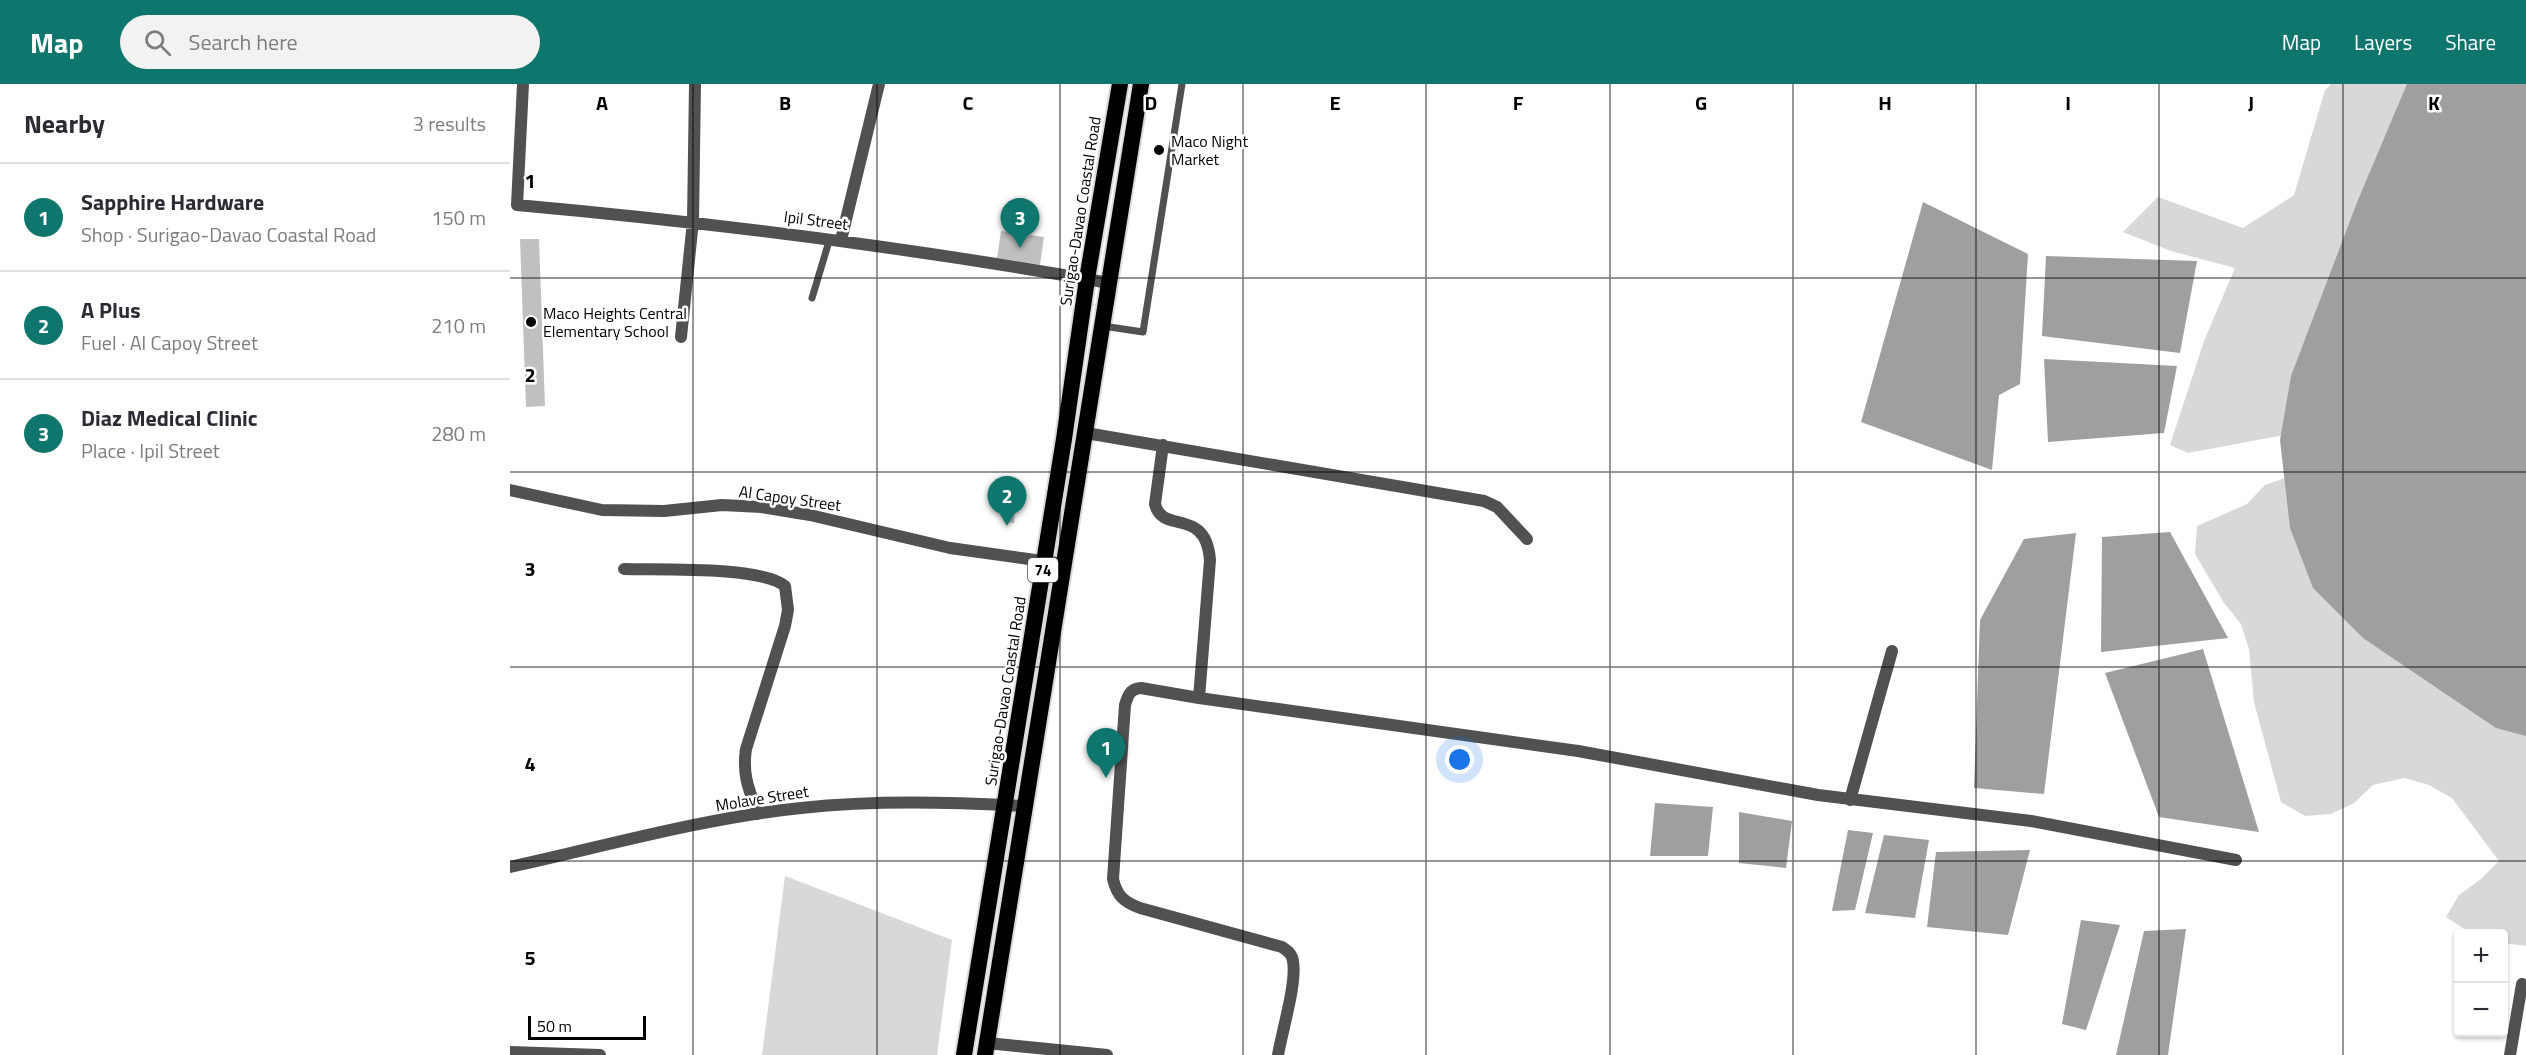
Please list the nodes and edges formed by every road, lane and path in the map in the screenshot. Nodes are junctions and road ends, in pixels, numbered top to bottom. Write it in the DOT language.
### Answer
graph roads {
  1 [pos="523,84"];
  2 [pos="695,84"];
  3 [pos="879,84"];
  4 [pos="1120,84"];
  5 [pos="1141,84"];
  6 [pos="1182,84"];
  7 [pos="693,221"];
  8 [pos="836,239"];
  9 [pos="1087,279"];
  10 [pos="1109,283"];
  11 [pos="812,298"];
  12 [pos="1102,326"];
  13 [pos="681,337"];
  14 [pos="1086,433"];
  15 [pos="1163,445"];
  16 [pos="510,490"];
  17 [pos="1527,539"];
  18 [pos="1044,561"];
  19 [pos="1064,564"];
  20 [pos="624,569"];
  21 [pos="1892,651"];
  22 [pos="1199,698"];
  23 [pos="1850,800"];
  24 [pos="1005,805"];
  25 [pos="1024,806"];
  26 [pos="758,814"];
  27 [pos="2236,860"];
  28 [pos="510,867"];
  29 [pos="2522,984"];
  30 [pos="986,1049"];
  31 [pos="510,1052"];
  32 [pos="600,1055"];
  33 [pos="963,1055"];
  34 [pos="1107,1055"];
  35 [pos="1278,1055"];
  36 [pos="2510,1055"];
  1 -- 7 [label="street, Ipil Street"];
  2 -- 7 [label="street"];
  3 -- 8 [label="street"];
  4 -- 9 [label="highway, Surigao-Davao Coastal Road / 74"];
  5 -- 10 [label="highway, 74"];
  6 -- 12 [label="lane"];
  7 -- 8 [label="street, Ipil Street"];
  7 -- 13 [label="street"];
  8 -- 9 [label="street, Ipil Street"];
  8 -- 11 [label="lane"];
  9 -- 10 [label="street, Ipil Street"];
  9 -- 18 [label="highway, Surigao-Davao Coastal Road / 74"];
  10 -- 12 [label="highway, 74"];
  12 -- 14 [label="highway, 74"];
  14 -- 15 [label="street"];
  14 -- 19 [label="highway, 74"];
  15 -- 17 [label="street"];
  15 -- 22 [label="street"];
  16 -- 18 [label="street, Al Capoy Street"];
  18 -- 19 [label="street, Al Capoy Street"];
  18 -- 24 [label="highway, Surigao-Davao Coastal Road / 74"];
  19 -- 25 [label="highway, 74"];
  20 -- 26 [label="street"];
  21 -- 23 [label="street"];
  22 -- 23 [label="street"];
  22 -- 35 [label="street"];
  23 -- 27 [label="street"];
  24 -- 25 [label="street, Molave Street"];
  24 -- 26 [label="street, Molave Street"];
  24 -- 33 [label="highway, Surigao-Davao Coastal Road / 74"];
  25 -- 30 [label="highway, 74"];
  26 -- 28 [label="street, Molave Street"];
  29 -- 36 [label="street"];
  30 -- 34 [label="street"];
  31 -- 32 [label="street"];
}
